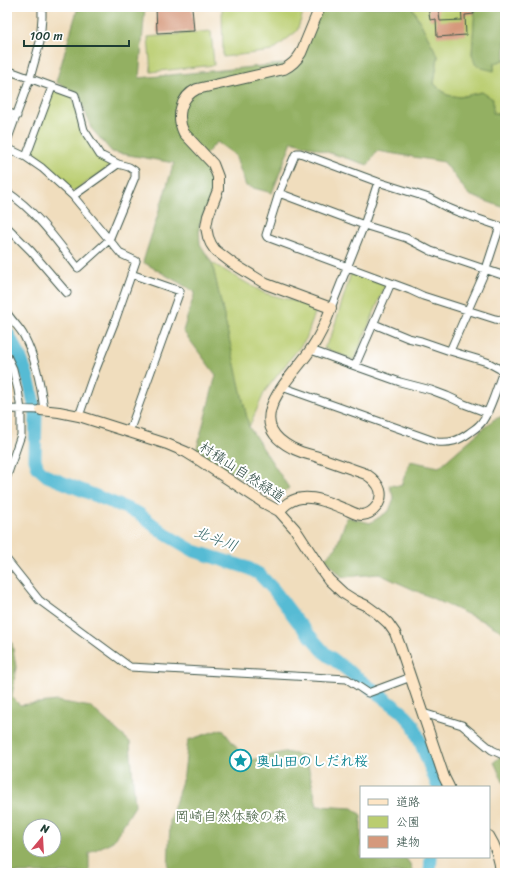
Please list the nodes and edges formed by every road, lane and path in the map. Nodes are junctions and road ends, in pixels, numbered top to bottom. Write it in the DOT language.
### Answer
graph roads {
  1 [pos="42,7"];
  2 [pos="320,7"];
  3 [pos="7,70"];
  4 [pos="30,78"];
  5 [pos="52,87"];
  6 [pos="7,112"];
  7 [pos="17,116"];
  8 [pos="7,141"];
  9 [pos="7,148"];
  10 [pos="26,157"];
  11 [pos="118,164"];
  12 [pos="378,182"];
  13 [pos="7,192"];
  14 [pos="279,193"];
  15 [pos="73,196"];
  16 [pos="364,225"];
  17 [pos="7,227"];
  18 [pos="503,227"];
  19 [pos="109,240"];
  20 [pos="347,267"];
  21 [pos="486,269"];
  22 [pos="131,274"];
  23 [pos="505,276"];
  24 [pos="391,283"];
  25 [pos="67,293"];
  26 [pos="331,308"];
  27 [pos="469,310"];
  28 [pos="7,313"];
  29 [pos="505,321"];
  30 [pos="374,324"];
  31 [pos="311,350"];
  32 [pos="450,351"];
  33 [pos="7,356"];
  34 [pos="355,366"];
  35 [pos="504,371"];
  36 [pos="282,387"];
  37 [pos="7,409"];
  38 [pos="23,410"];
  39 [pos="42,410"];
  40 [pos="488,412"];
  41 [pos="79,416"];
  42 [pos="129,432"];
  43 [pos="7,476"];
  44 [pos="279,511"];
  45 [pos="7,560"];
  46 [pos="411,677"];
  47 [pos="423,713"];
  48 [pos="505,756"];
  49 [pos="448,786"];
  50 [pos="490,838"];
  51 [pos="501,873"];
  1 -- 4 [label="street"];
  2 -- 26 [label="street"];
  3 -- 4 [label="street"];
  4 -- 5 [label="street"];
  4 -- 7 [label="street"];
  5 -- 10 [label="street"];
  5 -- 11 [label="street"];
  6 -- 7 [label="street"];
  7 -- 8 [label="street"];
  9 -- 10 [label="street"];
  10 -- 15 [label="street"];
  11 -- 15 [label="street"];
  11 -- 19 [label="street"];
  12 -- 14 [label="street"];
  12 -- 16 [label="street"];
  12 -- 18 [label="street"];
  13 -- 19 [label="street"];
  14 -- 16 [label="street"];
  14 -- 20 [label="street"];
  15 -- 19 [label="street"];
  16 -- 20 [label="street"];
  16 -- 21 [label="street"];
  17 -- 25 [label="street"];
  18 -- 21 [label="street"];
  19 -- 22 [label="street"];
  20 -- 24 [label="street"];
  20 -- 26 [label="street"];
  21 -- 23 [label="street"];
  21 -- 27 [label="street"];
  22 -- 41 [label="street"];
  22 -- 42 [label="street"];
  24 -- 27 [label="street"];
  24 -- 30 [label="street"];
  26 -- 31 [label="street"];
  27 -- 29 [label="street"];
  27 -- 32 [label="street"];
  28 -- 39 [label="street"];
  30 -- 32 [label="street"];
  30 -- 34 [label="street"];
  31 -- 34 [label="street"];
  31 -- 36 [label="street"];
  32 -- 35 [label="street"];
  33 -- 38 [label="street"];
  34 -- 40 [label="street"];
  35 -- 40 [label="street"];
  36 -- 40 [label="street"];
  36 -- 44 [label="street"];
  37 -- 38 [label="street"];
  38 -- 39 [label="street"];
  38 -- 43 [label="street"];
  39 -- 41 [label="street, 村積山自然緑道"];
  41 -- 42 [label="street, 村積山自然緑道"];
  42 -- 44 [label="street, 村積山自然緑道"];
  44 -- 46 [label="street, 村積山自然緑道"];
  45 -- 46 [label="street"];
  46 -- 47 [label="street, 村積山自然緑道"];
  47 -- 48 [label="street"];
  47 -- 49 [label="street, 村積山自然緑道"];
  50 -- 51 [label="street"];
}
